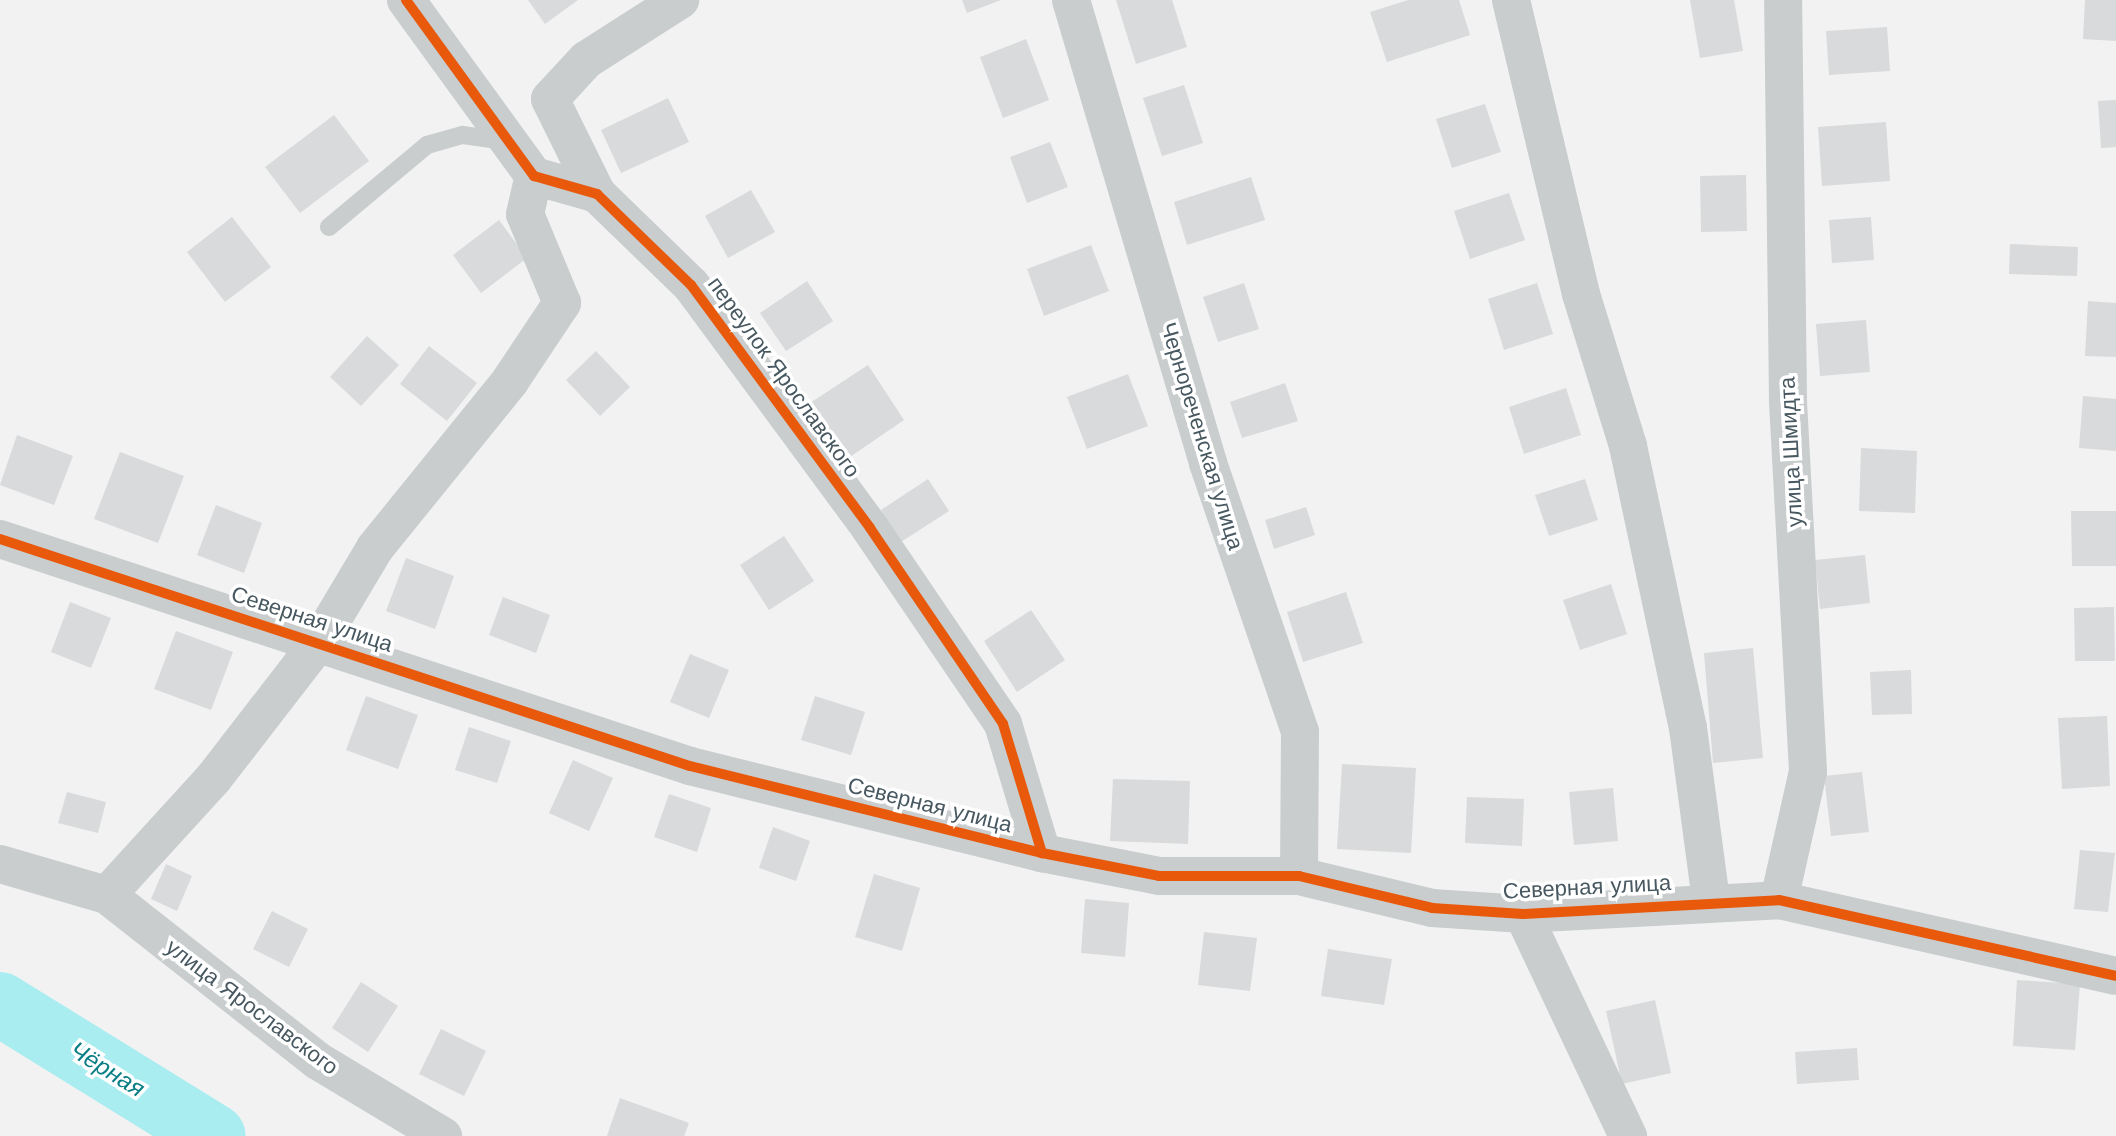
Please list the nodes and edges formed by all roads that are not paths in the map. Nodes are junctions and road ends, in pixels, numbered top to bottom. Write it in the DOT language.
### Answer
graph roads {
  1 [pos="406,0"];
  2 [pos="680,0"];
  3 [pos="1071,0"];
  4 [pos="1511,0"];
  5 [pos="1783,0"];
  6 [pos="507,141"];
  7 [pos="534,176"];
  8 [pos="597,194"];
  9 [pos="329,227"];
  10 [pos="0,539"];
  11 [pos="319,642"];
  12 [pos="1042,853"];
  13 [pos="0,864"];
  14 [pos="1299,876"];
  15 [pos="107,895"];
  16 [pos="1711,900"];
  17 [pos="1779,900"];
  18 [pos="1523,914"];
  19 [pos="2116,976"];
  20 [pos="443,1136"];
  21 [pos="1628,1136"];
  1 -- 6 [label="street"];
  2 -- 8 [label="street"];
  3 -- 14 [label="street, Чернореченская улица"];
  4 -- 16 [label="street"];
  5 -- 17 [label="street, улица Шмидта"];
  6 -- 7 [label="street"];
  6 -- 9 [label="lane"];
  7 -- 8 [label="street, переулок Ярославского"];
  7 -- 11 [label="street"];
  8 -- 12 [label="street, переулок Ярославского"];
  10 -- 11 [label="street, Северная улица"];
  11 -- 12 [label="street, Северная улица"];
  11 -- 15 [label="street"];
  12 -- 14 [label="street, Северная улица"];
  13 -- 15 [label="street, улица Ярославского"];
  14 -- 18 [label="street, Северная улица"];
  15 -- 20 [label="street, улица Ярославского"];
  16 -- 17 [label="street, Северная улица"];
  16 -- 18 [label="street, Северная улица"];
  17 -- 19 [label="street, Северная улица"];
  18 -- 21 [label="street"];
}
